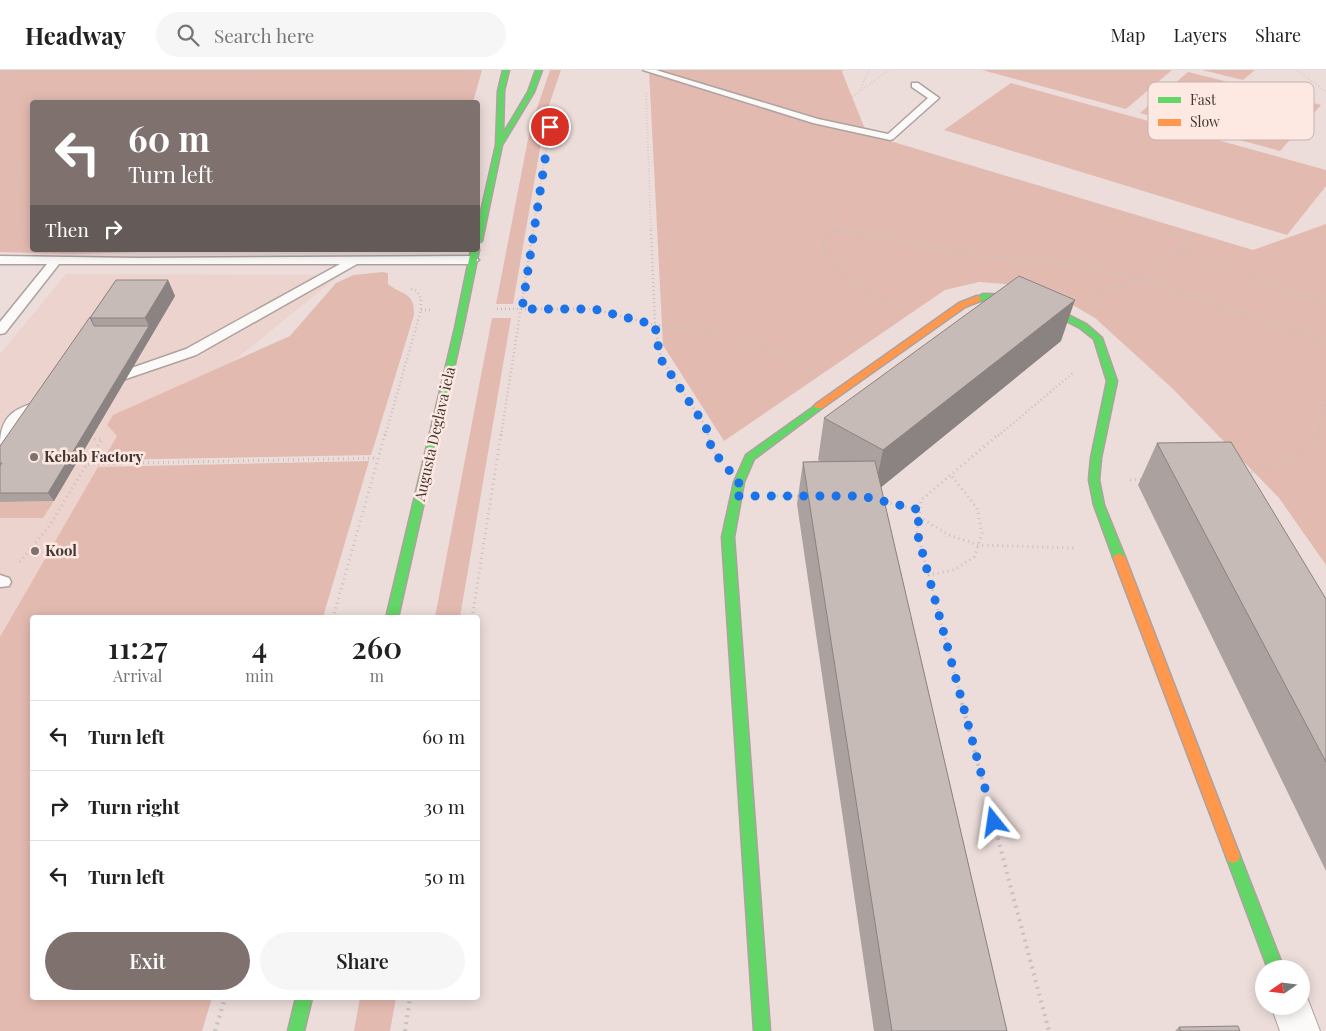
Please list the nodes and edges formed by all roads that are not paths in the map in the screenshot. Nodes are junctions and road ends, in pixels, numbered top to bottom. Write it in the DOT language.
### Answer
graph roads {
  1 [pos="506,70"];
  2 [pos="539,70"];
  3 [pos="647,70"];
  4 [pos="915,85"];
  5 [pos="500,145"];
  6 [pos="480,232"];
  7 [pos="474,255"];
  8 [pos="0,260"];
  9 [pos="56,261"];
  10 [pos="355,261"];
  11 [pos="0,330"];
  12 [pos="92,387"];
  13 [pos="55,400"];
  14 [pos="0,440"];
  15 [pos="393,615"];
  16 [pos="1273,960"];
  17 [pos="304,1000"];
  18 [pos="1294,1015"];
  19 [pos="296,1031"];
  20 [pos="762,1031"];
  21 [pos="1300,1031"];
  1 -- 5 [label="street"];
  2 -- 5 [label="street"];
  3 -- 4 [label="lane"];
  5 -- 6 [label="street"];
  7 -- 10 [label="lane"];
  7 -- 15 [label="street, Augusta Deglava iela"];
  8 -- 9 [label="lane"];
  9 -- 10 [label="lane"];
  9 -- 11 [label="lane"];
  10 -- 12 [label="lane"];
  13 -- 14 [label="lane"];
  16 -- 20 [label="street"];
  17 -- 19 [label="street"];
  18 -- 21 [label="street"];
}
